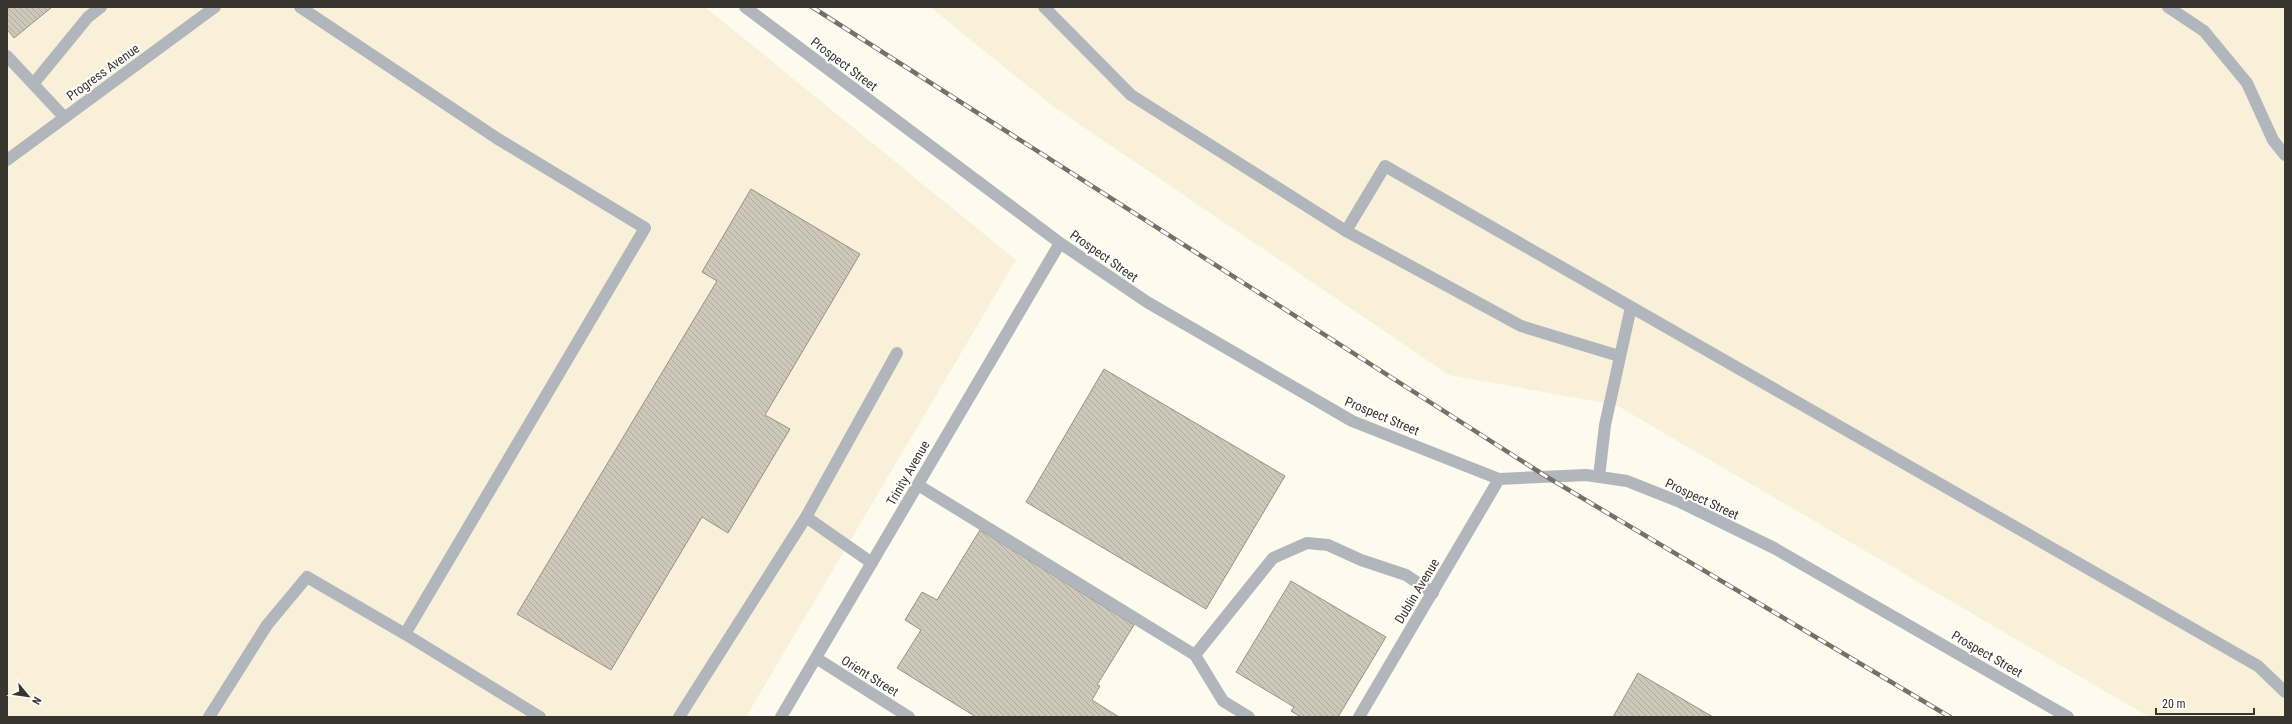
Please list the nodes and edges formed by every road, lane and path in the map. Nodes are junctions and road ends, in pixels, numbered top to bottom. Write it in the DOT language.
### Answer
graph roads {
  1 [pos="215,7"];
  2 [pos="300,7"];
  3 [pos="745,7"];
  4 [pos="1044,7"];
  5 [pos="2168,7"];
  6 [pos="97,11"];
  7 [pos="7,56"];
  8 [pos="34,83"];
  9 [pos="64,118"];
  10 [pos="2285,155"];
  11 [pos="7,160"];
  12 [pos="1346,231"];
  13 [pos="1060,243"];
  14 [pos="1631,307"];
  15 [pos="897,353"];
  16 [pos="1619,356"];
  17 [pos="1599,477"];
  18 [pos="1500,479"];
  19 [pos="918,485"];
  20 [pos="806,518"];
  21 [pos="872,563"];
  22 [pos="1433,592"];
  23 [pos="405,634"];
  24 [pos="1195,655"];
  25 [pos="816,658"];
  26 [pos="2285,692"];
  27 [pos="209,717"];
  28 [pos="540,717"];
  29 [pos="679,717"];
  30 [pos="781,717"];
  31 [pos="909,717"];
  32 [pos="1248,717"];
  33 [pos="1359,717"];
  34 [pos="2068,717"];
  1 -- 9 [label="street, Progress Avenue"];
  2 -- 23 [label="street"];
  3 -- 13 [label="street, Prospect Street"];
  4 -- 12 [label="street"];
  5 -- 10 [label="street"];
  6 -- 8 [label="street"];
  7 -- 8 [label="street"];
  8 -- 9 [label="street"];
  9 -- 11 [label="street, Progress Avenue"];
  12 -- 14 [label="street"];
  12 -- 16 [label="street"];
  13 -- 18 [label="street, Prospect Street"];
  13 -- 19 [label="street, Trinity Avenue"];
  14 -- 16 [label="street"];
  14 -- 26 [label="street"];
  15 -- 20 [label="street"];
  16 -- 17 [label="street"];
  17 -- 18 [label="street, Prospect Street"];
  17 -- 34 [label="street, Prospect Street"];
  18 -- 22 [label="street, Dublin Avenue"];
  19 -- 21 [label="street, Trinity Avenue"];
  19 -- 24 [label="street"];
  20 -- 21 [label="street"];
  20 -- 29 [label="street"];
  21 -- 25 [label="street, Trinity Avenue"];
  22 -- 24 [label="street"];
  22 -- 33 [label="street, Dublin Avenue"];
  23 -- 27 [label="street"];
  23 -- 28 [label="street"];
  24 -- 32 [label="street"];
  25 -- 30 [label="street, Trinity Avenue"];
  25 -- 31 [label="street, Orient Street"];
}
